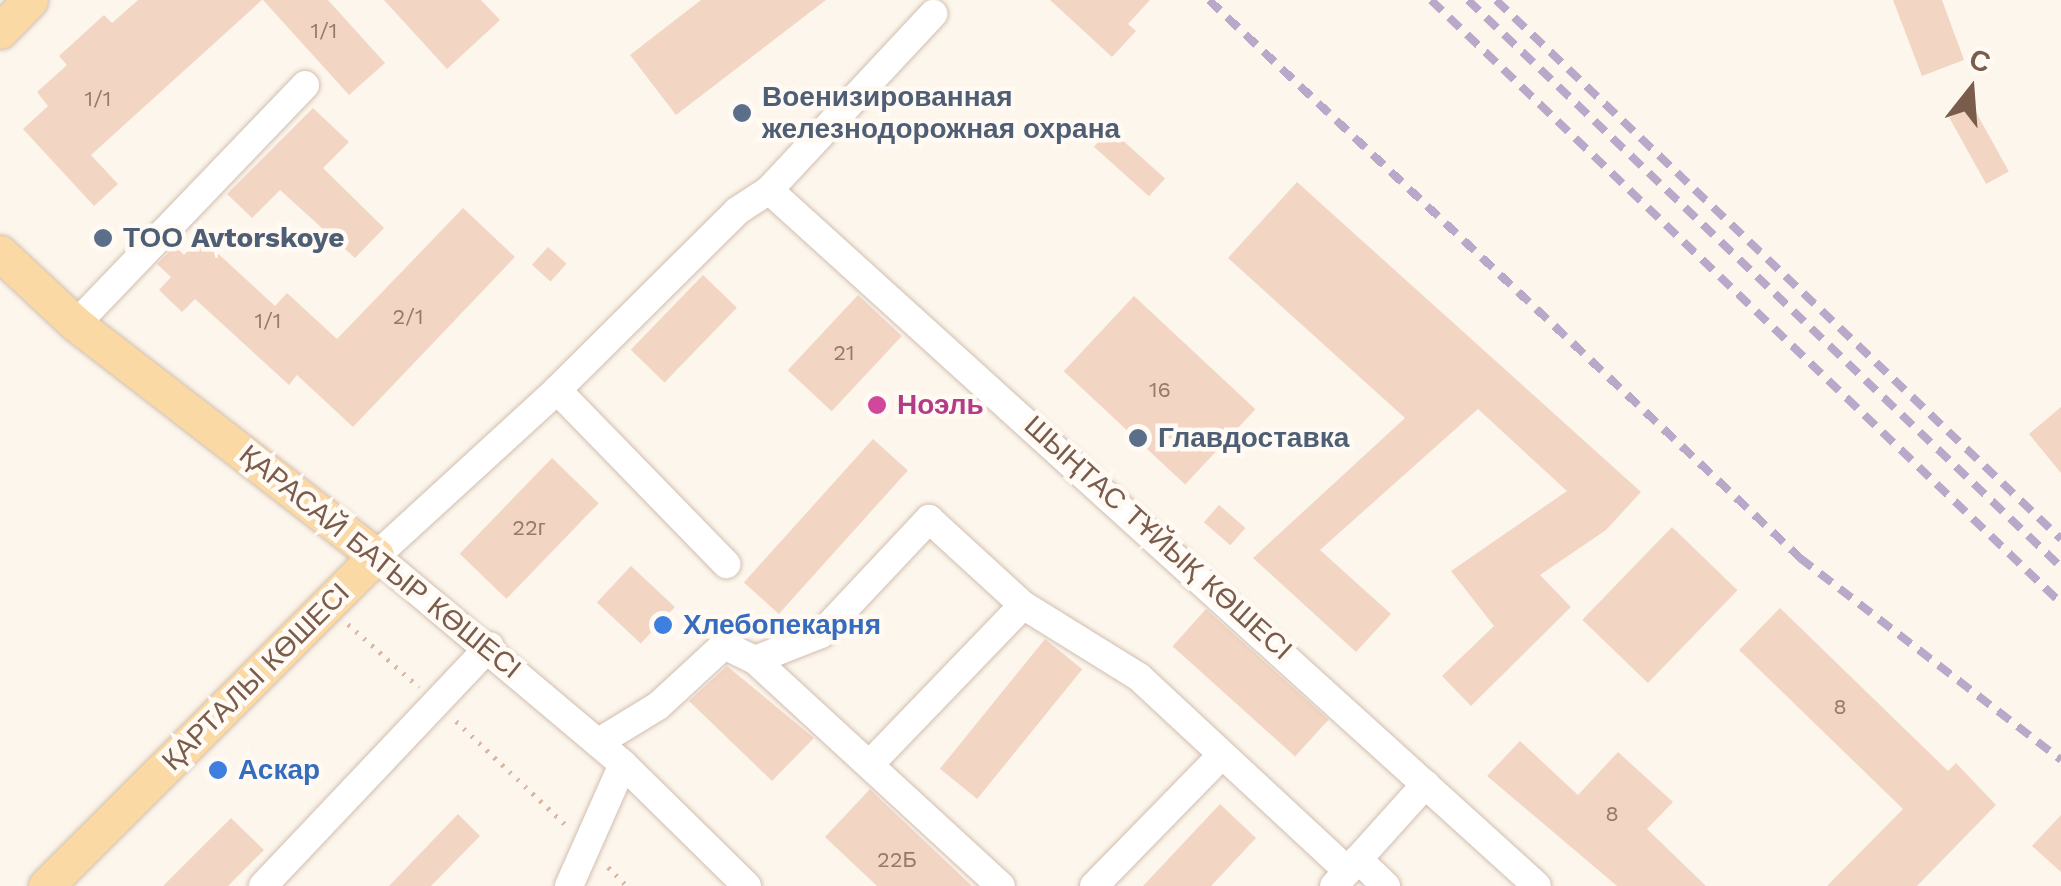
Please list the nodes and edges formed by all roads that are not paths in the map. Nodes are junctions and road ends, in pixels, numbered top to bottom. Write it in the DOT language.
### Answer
graph roads {
  1 [pos="30,0"];
  2 [pos="933,14"];
  3 [pos="0,31"];
  4 [pos="305,85"];
  5 [pos="769,190"];
  6 [pos="0,253"];
  7 [pos="76,324"];
  8 [pos="558,390"];
  9 [pos="376,556"];
  10 [pos="726,564"];
  11 [pos="1023,605"];
  12 [pos="490,646"];
  13 [pos="754,660"];
  14 [pos="599,742"];
  15 [pos="1221,756"];
  16 [pos="871,763"];
  17 [pos="624,764"];
  18 [pos="1426,784"];
  19 [pos="1346,872"];
  20 [pos="46,886"];
  21 [pos="263,886"];
  22 [pos="569,886"];
  23 [pos="747,886"];
  24 [pos="1001,886"];
  25 [pos="1094,886"];
  26 [pos="1386,886"];
  27 [pos="1537,886"];
  1 -- 3 [label="main road"];
  2 -- 5 [label="street"];
  4 -- 7 [label="street"];
  5 -- 8 [label="street"];
  5 -- 18 [label="street, ШЫҢТАС ТҰЙЫҚ КӨШЕСІ"];
  6 -- 7 [label="main road, ҚАРАСАЙ БАТЫР КӨШЕСІ"];
  7 -- 9 [label="main road, ҚАРАСАЙ БАТЫР КӨШЕСІ"];
  8 -- 9 [label="street, ҚАРТАЛЫ КӨШЕСІ"];
  8 -- 10 [label="street"];
  9 -- 12 [label="street, ҚАРАСАЙ БАТЫР КӨШЕСІ"];
  9 -- 20 [label="main road, ҚАРТАЛЫ КӨШЕСІ"];
  11 -- 13 [label="street"];
  11 -- 15 [label="street"];
  11 -- 16 [label="street"];
  12 -- 14 [label="street, ҚАРАСАЙ БАТЫР КӨШЕСІ"];
  12 -- 21 [label="street"];
  13 -- 14 [label="street"];
  13 -- 16 [label="street"];
  14 -- 17 [label="street, ҚАРАСАЙ БАТЫР КӨШЕСІ"];
  15 -- 19 [label="street"];
  15 -- 25 [label="street"];
  16 -- 24 [label="street"];
  17 -- 22 [label="street"];
  17 -- 23 [label="street, ҚАРАСАЙ БАТЫР КӨШЕСІ"];
  18 -- 19 [label="street"];
  18 -- 27 [label="street, ШЫҢТАС ТҰЙЫҚ КӨШЕСІ"];
  19 -- 26 [label="street"];
}
